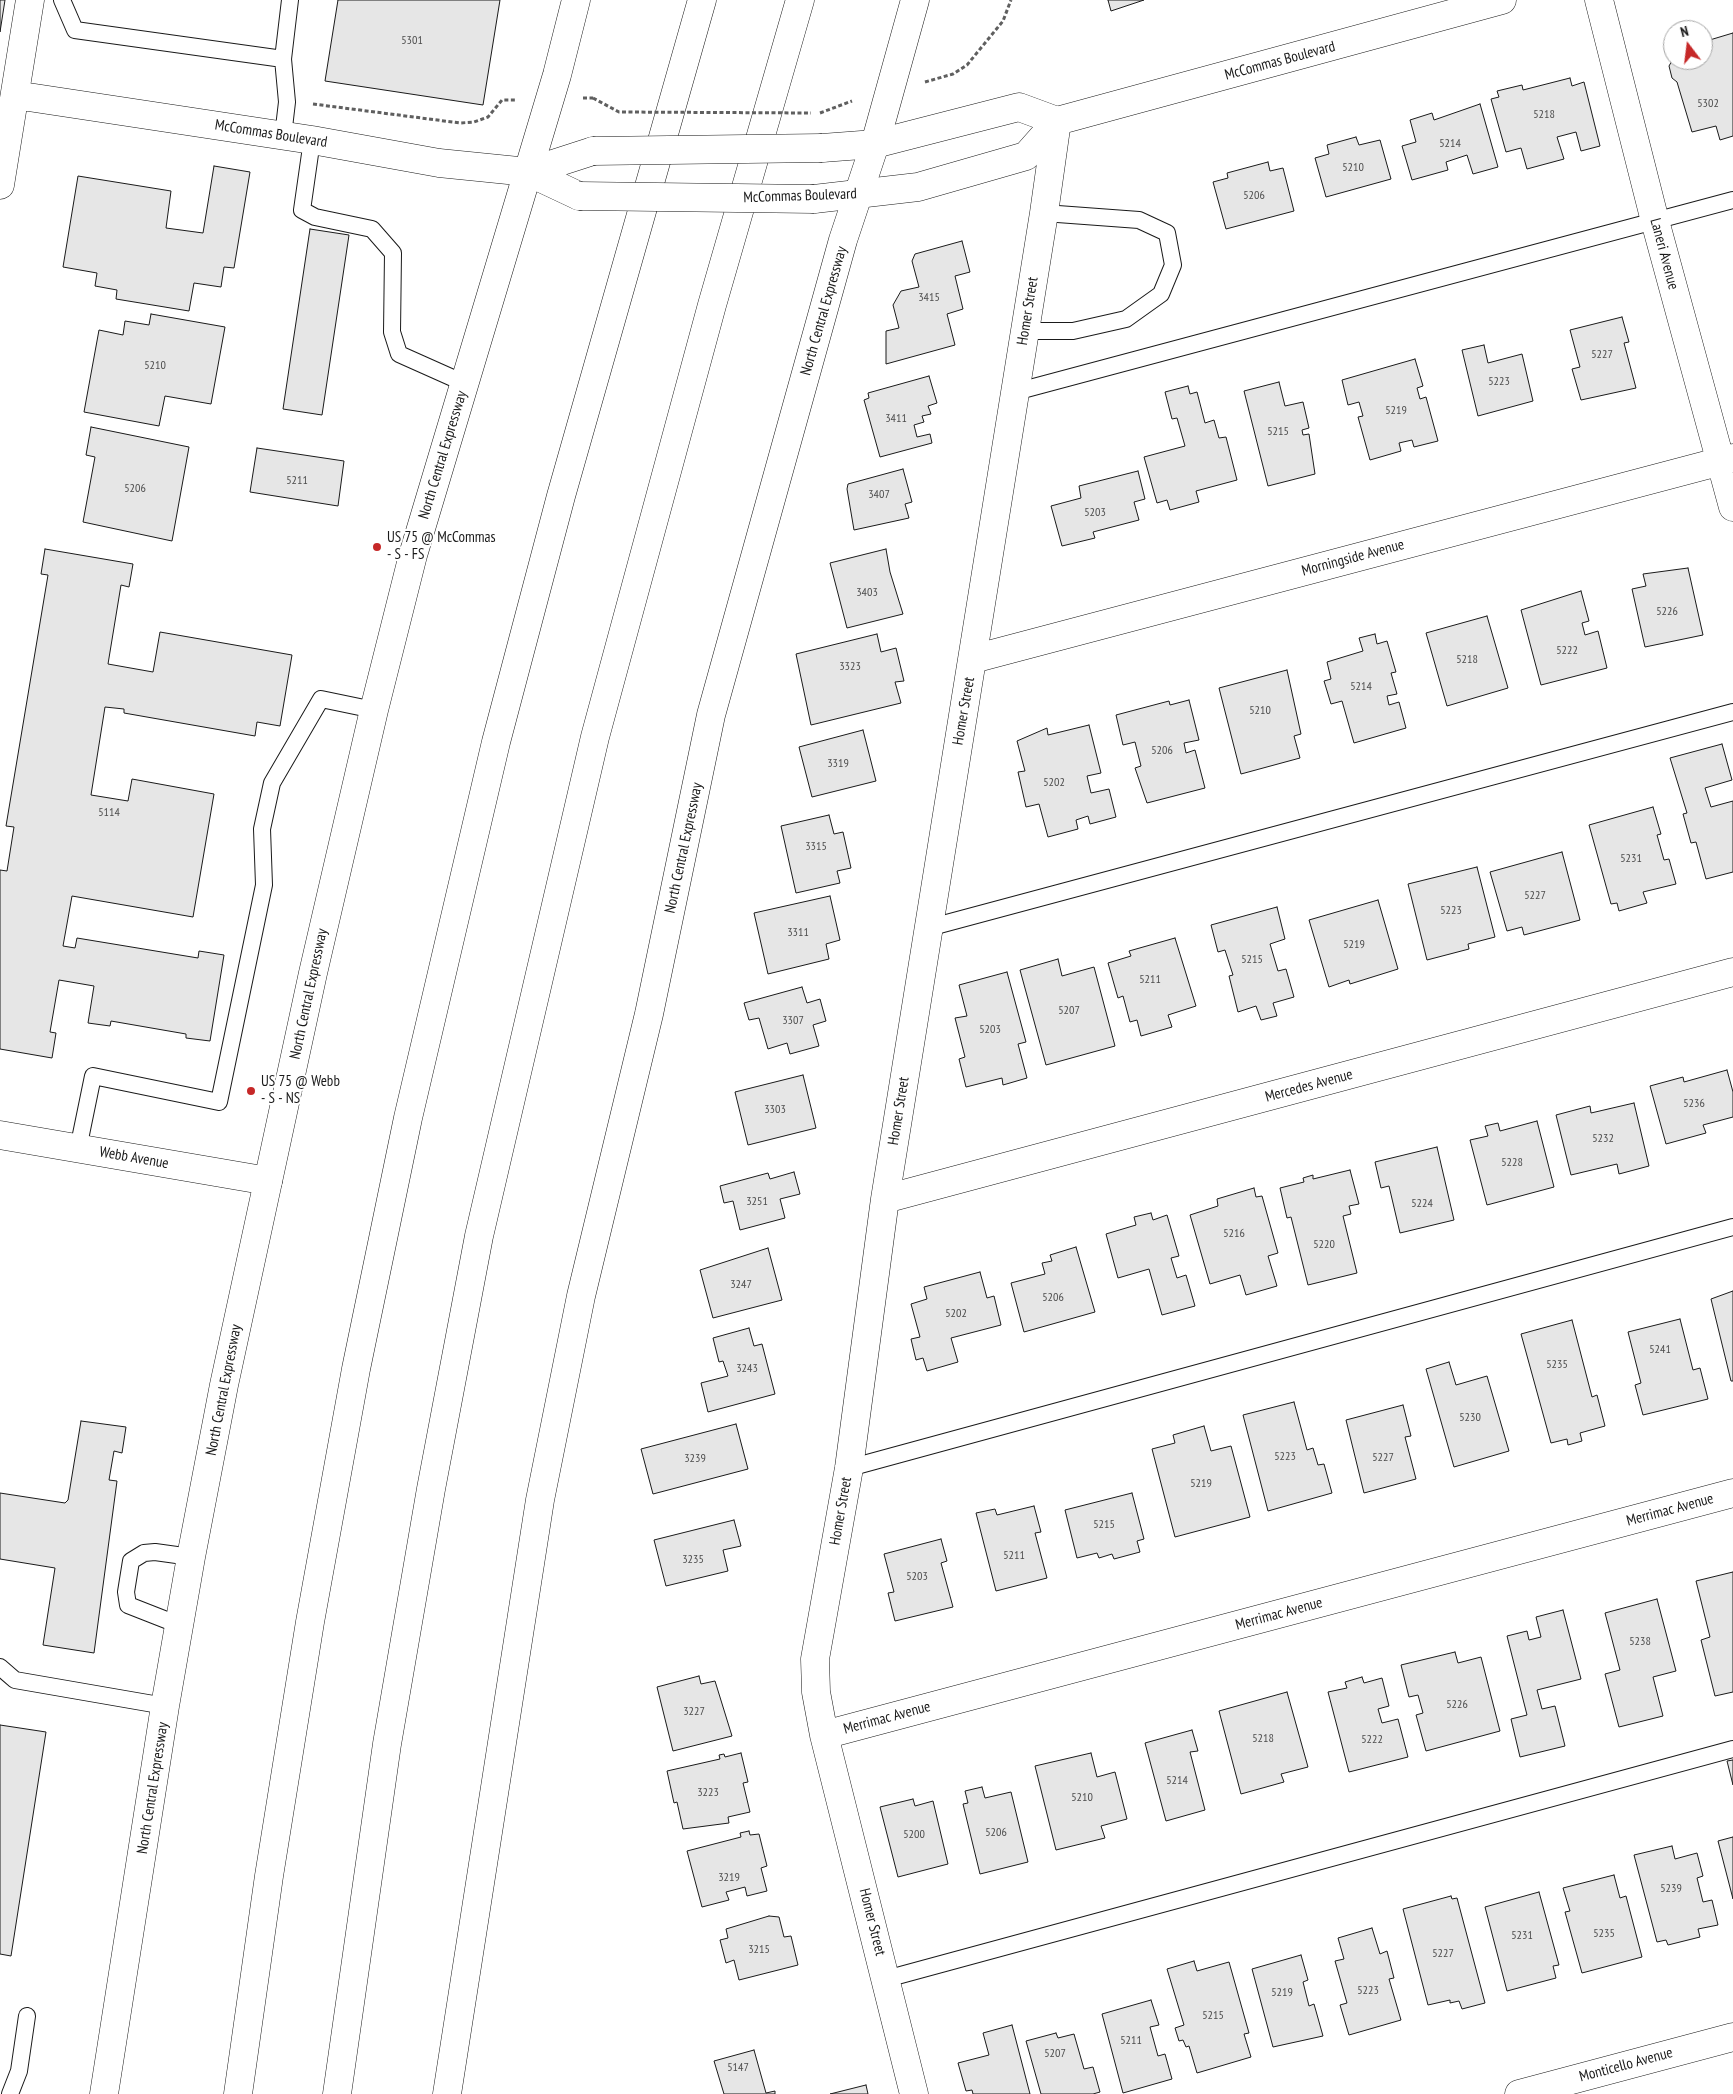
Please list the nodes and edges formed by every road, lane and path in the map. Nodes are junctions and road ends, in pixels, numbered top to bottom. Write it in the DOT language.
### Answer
graph roads {
  1 [pos="30,0"];
  2 [pos="62,0"];
  3 [pos="290,0"];
  4 [pos="576,0"];
  5 [pos="800,0"];
  6 [pos="915,0"];
  7 [pos="1011,0"];
  8 [pos="1502,0"];
  9 [pos="1600,0"];
  10 [pos="702,1"];
  11 [pos="283,58"];
  12 [pos="953,74"];
  13 [pos="15,95"];
  14 [pos="593,98"];
  15 [pos="502,100"];
  16 [pos="852,101"];
  17 [pos="315,104"];
  18 [pos="1057,121"];
  19 [pos="283,136"];
  20 [pos="312,140"];
  21 [pos="875,144"];
  22 [pos="3,146"];
  23 [pos="528,172"];
  24 [pos="0,185"];
  25 [pos="858,195"];
  26 [pos="1733,200"];
  27 [pos="1044,213"];
  28 [pos="1655,221"];
  29 [pos="1025,331"];
  30 [pos="464,383"];
  31 [pos="1015,392"];
  32 [pos="1727,459"];
  33 [pos="1733,507"];
  34 [pos="973,659"];
  35 [pos="374,710"];
  36 [pos="1733,712"];
  37 [pos="928,928"];
  38 [pos="1733,972"];
  39 [pos="0,1135"];
  40 [pos="78,1149"];
  41 [pos="268,1181"];
  42 [pos="885,1199"];
  43 [pos="1733,1227"];
  44 [pos="848,1468"];
  45 [pos="1733,1493"];
  46 [pos="191,1557"];
  47 [pos="179,1625"];
  48 [pos="0,1667"];
  49 [pos="165,1706"];
  50 [pos="824,1735"];
  51 [pos="1733,1750"];
  52 [pos="886,1980"];
  53 [pos="26,2016"];
  54 [pos="1733,2037"];
  55 [pos="10,2094"];
  56 [pos="104,2094"];
  57 [pos="238,2094"];
  58 [pos="337,2094"];
  59 [pos="447,2094"];
  60 [pos="914,2094"];
  61 [pos="1519,2094"];
  1 -- 13 [label="main road"];
  2 -- 11 [label="lane"];
  3 -- 11 [label="lane"];
  4 -- 23 [label="main road, North Central Expressway"];
  5 -- 58 [label="main road"];
  6 -- 21 [label="main road, North Central Expressway"];
  7 -- 12 [label="path"];
  8 -- 18 [label="main road, McCommas Boulevard"];
  9 -- 28 [label="main road, Laneri Avenue"];
  10 -- 57 [label="main road"];
  11 -- 19 [label="lane"];
  13 -- 19 [label="main road, McCommas Boulevard"];
  13 -- 22 [label="main road"];
  14 -- 16 [label="path, bridge"];
  15 -- 17 [label="path"];
  18 -- 21 [label="main road, McCommas Boulevard"];
  18 -- 25 [label="main road, McCommas Boulevard"];
  18 -- 27 [label="main road, Homer Street"];
  19 -- 20 [label="main road, McCommas Boulevard"];
  20 -- 23 [label="main road, McCommas Boulevard"];
  20 -- 30 [label="lane"];
  21 -- 23 [label="main road, McCommas Boulevard, bridge"];
  21 -- 25 [label="main road, North Central Expressway"];
  22 -- 24 [label="main road"];
  23 -- 25 [label="main road, McCommas Boulevard, bridge"];
  23 -- 30 [label="main road, North Central Expressway"];
  25 -- 59 [label="main road, North Central Expressway"];
  26 -- 28 [label="lane"];
  27 -- 29 [label="main road, Homer Street"];
  27 -- 29 [label="lane"];
  28 -- 31 [label="lane"];
  28 -- 32 [label="main road, Laneri Avenue"];
  29 -- 31 [label="main road, Homer Street"];
  30 -- 35 [label="main road, North Central Expressway"];
  31 -- 34 [label="main road, Homer Street"];
  32 -- 33 [label="main road, Laneri Avenue"];
  32 -- 34 [label="main road, Morningside Avenue"];
  34 -- 37 [label="main road, Homer Street"];
  35 -- 40 [label="lane"];
  35 -- 41 [label="main road, North Central Expressway"];
  36 -- 37 [label="lane"];
  37 -- 42 [label="main road, Homer Street"];
  38 -- 42 [label="main road, Mercedes Avenue"];
  39 -- 40 [label="main road, Webb Avenue"];
  40 -- 41 [label="main road, Webb Avenue"];
  41 -- 46 [label="main road, North Central Expressway"];
  42 -- 44 [label="main road, Homer Street"];
  43 -- 44 [label="lane"];
  44 -- 50 [label="main road, Homer Street"];
  45 -- 50 [label="main road, Merrimac Avenue"];
  46 -- 47 [label="main road, North Central Expressway"];
  46 -- 47 [label="lane"];
  47 -- 49 [label="main road, North Central Expressway"];
  48 -- 49 [label="lane"];
  49 -- 56 [label="main road, North Central Expressway"];
  50 -- 52 [label="main road, Homer Street"];
  51 -- 52 [label="lane"];
  52 -- 60 [label="main road, Homer Street"];
  53 -- 55 [label="lane"];
  54 -- 61 [label="main road, Monticello Avenue"];
}
